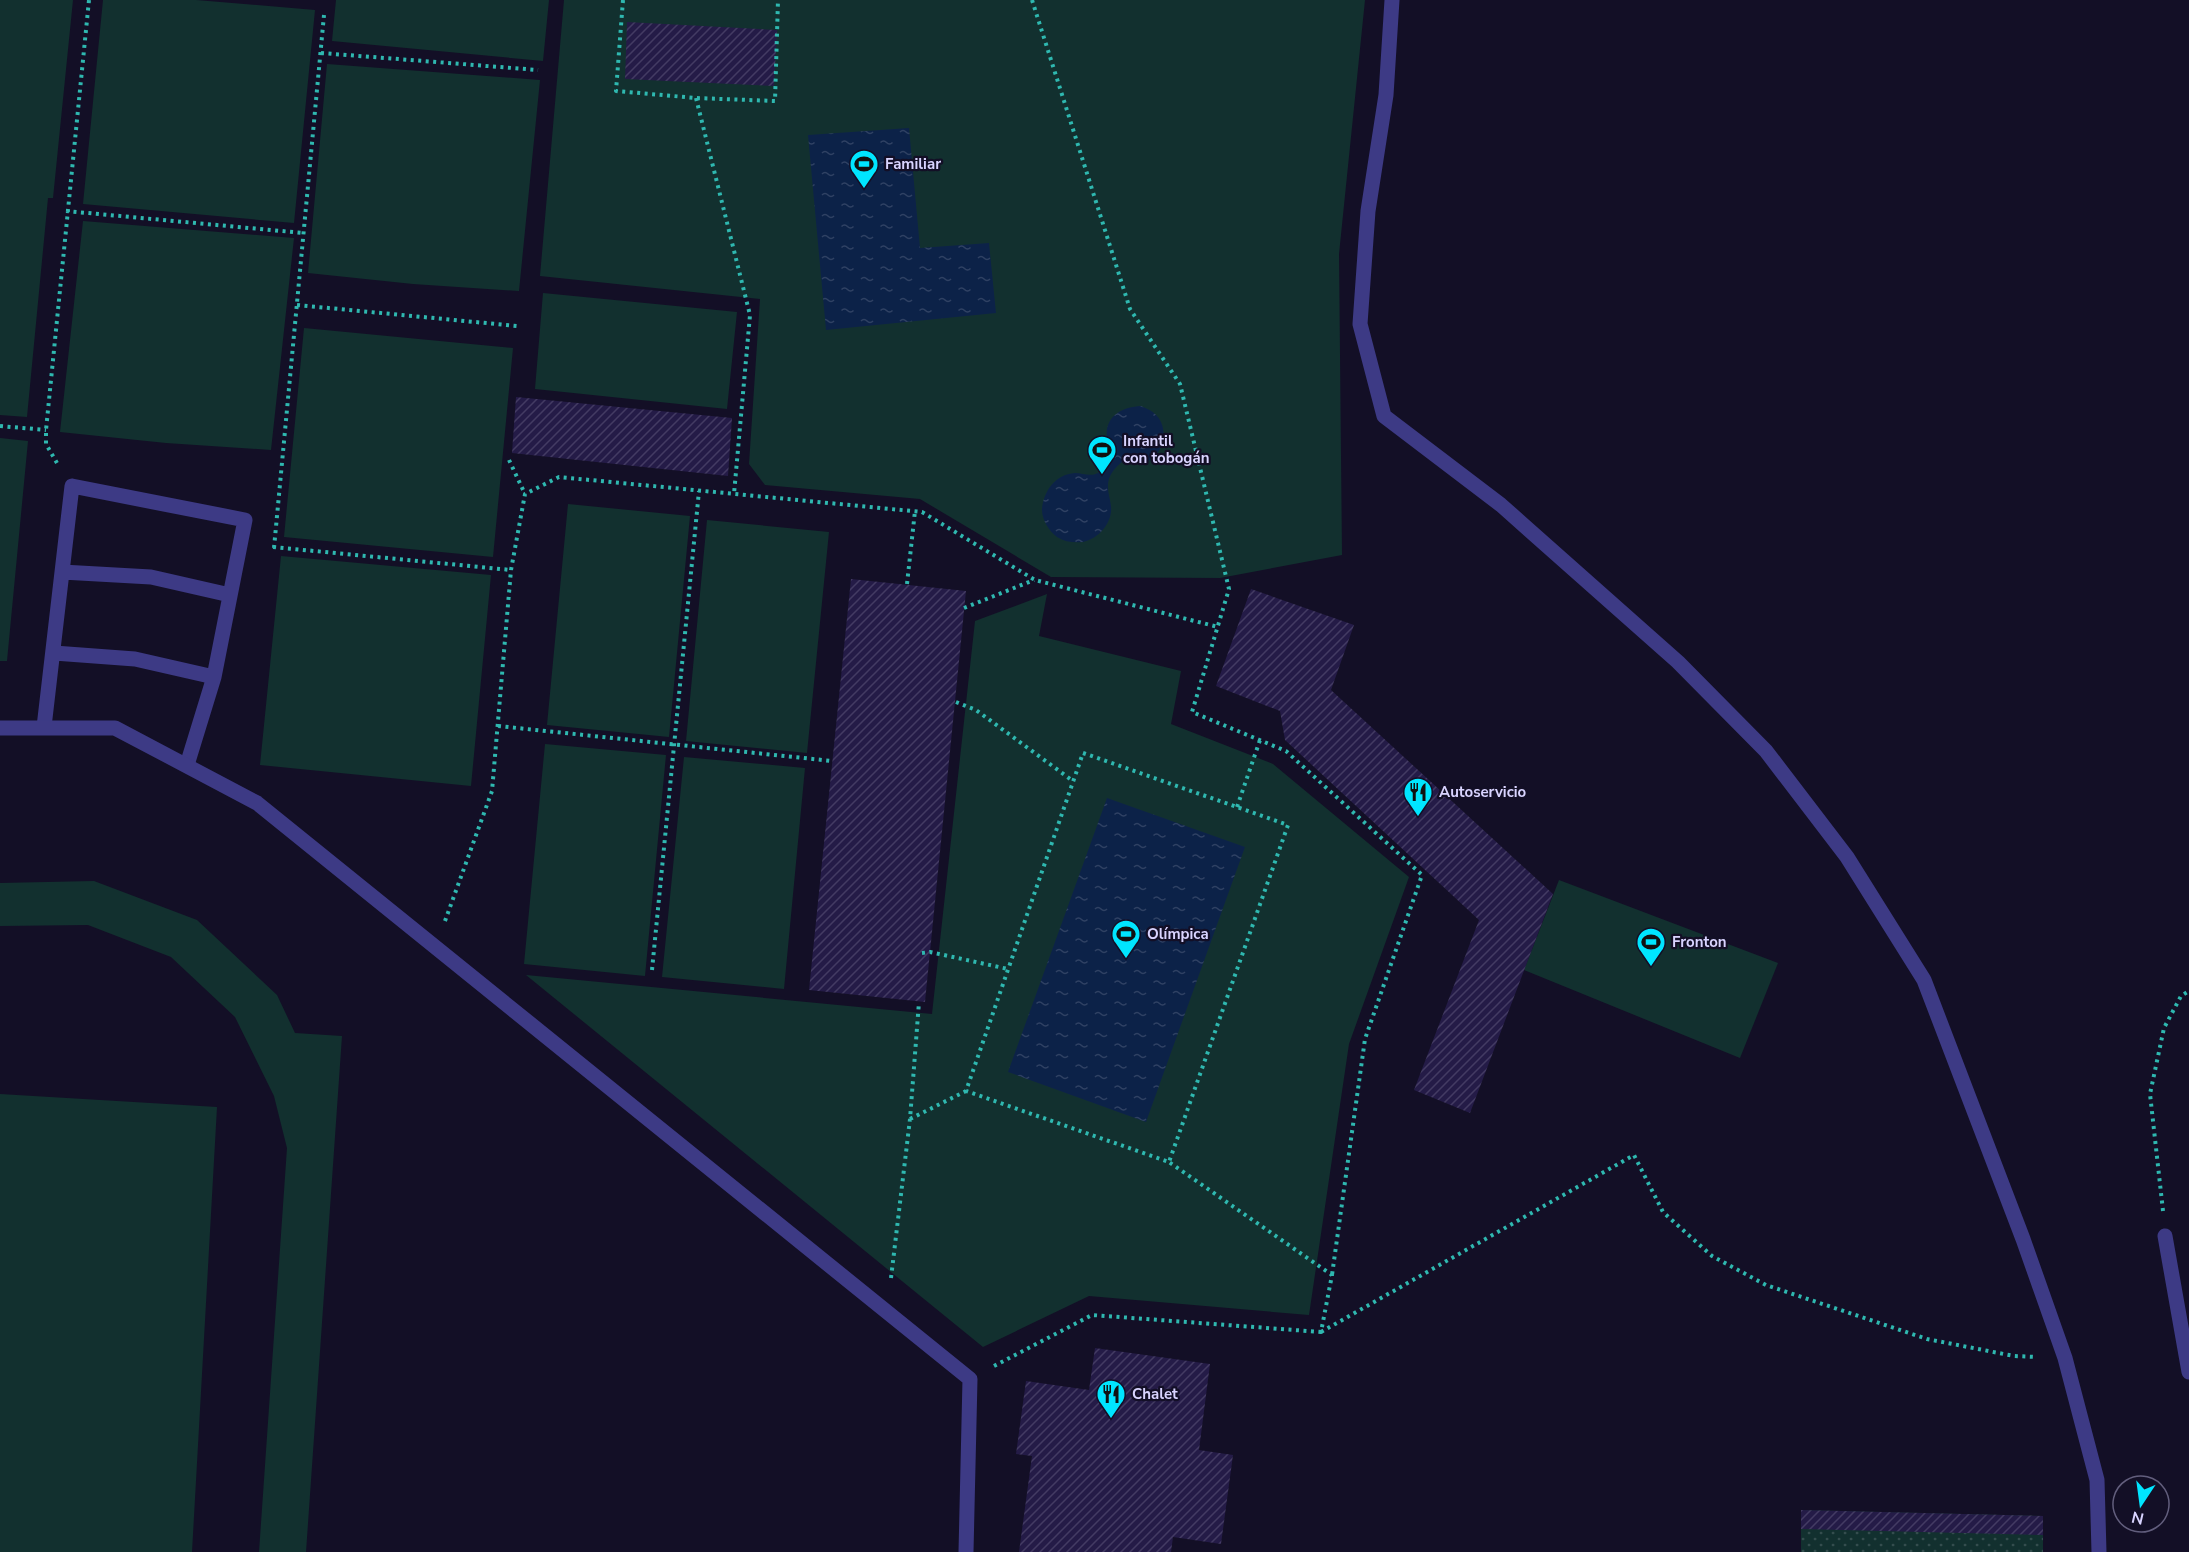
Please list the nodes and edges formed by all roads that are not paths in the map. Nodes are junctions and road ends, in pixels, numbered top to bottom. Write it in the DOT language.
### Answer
graph roads {
  1 [pos="1392,0"];
  2 [pos="62,572"];
  3 [pos="230,595"];
  4 [pos="54,652"];
  5 [pos="214,677"];
  6 [pos="44,727"];
  7 [pos="0,728"];
  8 [pos="187,765"];
  9 [pos="2165,1236"];
  10 [pos="2189,1372"];
  11 [pos="966,1552"];
  12 [pos="2099,1552"];
  1 -- 12 [label="street"];
  2 -- 3 [label="street"];
  2 -- 3 [label="street"];
  2 -- 4 [label="street"];
  3 -- 5 [label="street"];
  4 -- 5 [label="street"];
  4 -- 6 [label="street"];
  5 -- 8 [label="street"];
  6 -- 7 [label="street"];
  6 -- 8 [label="street"];
  8 -- 11 [label="street"];
  9 -- 10 [label="street"];
}
